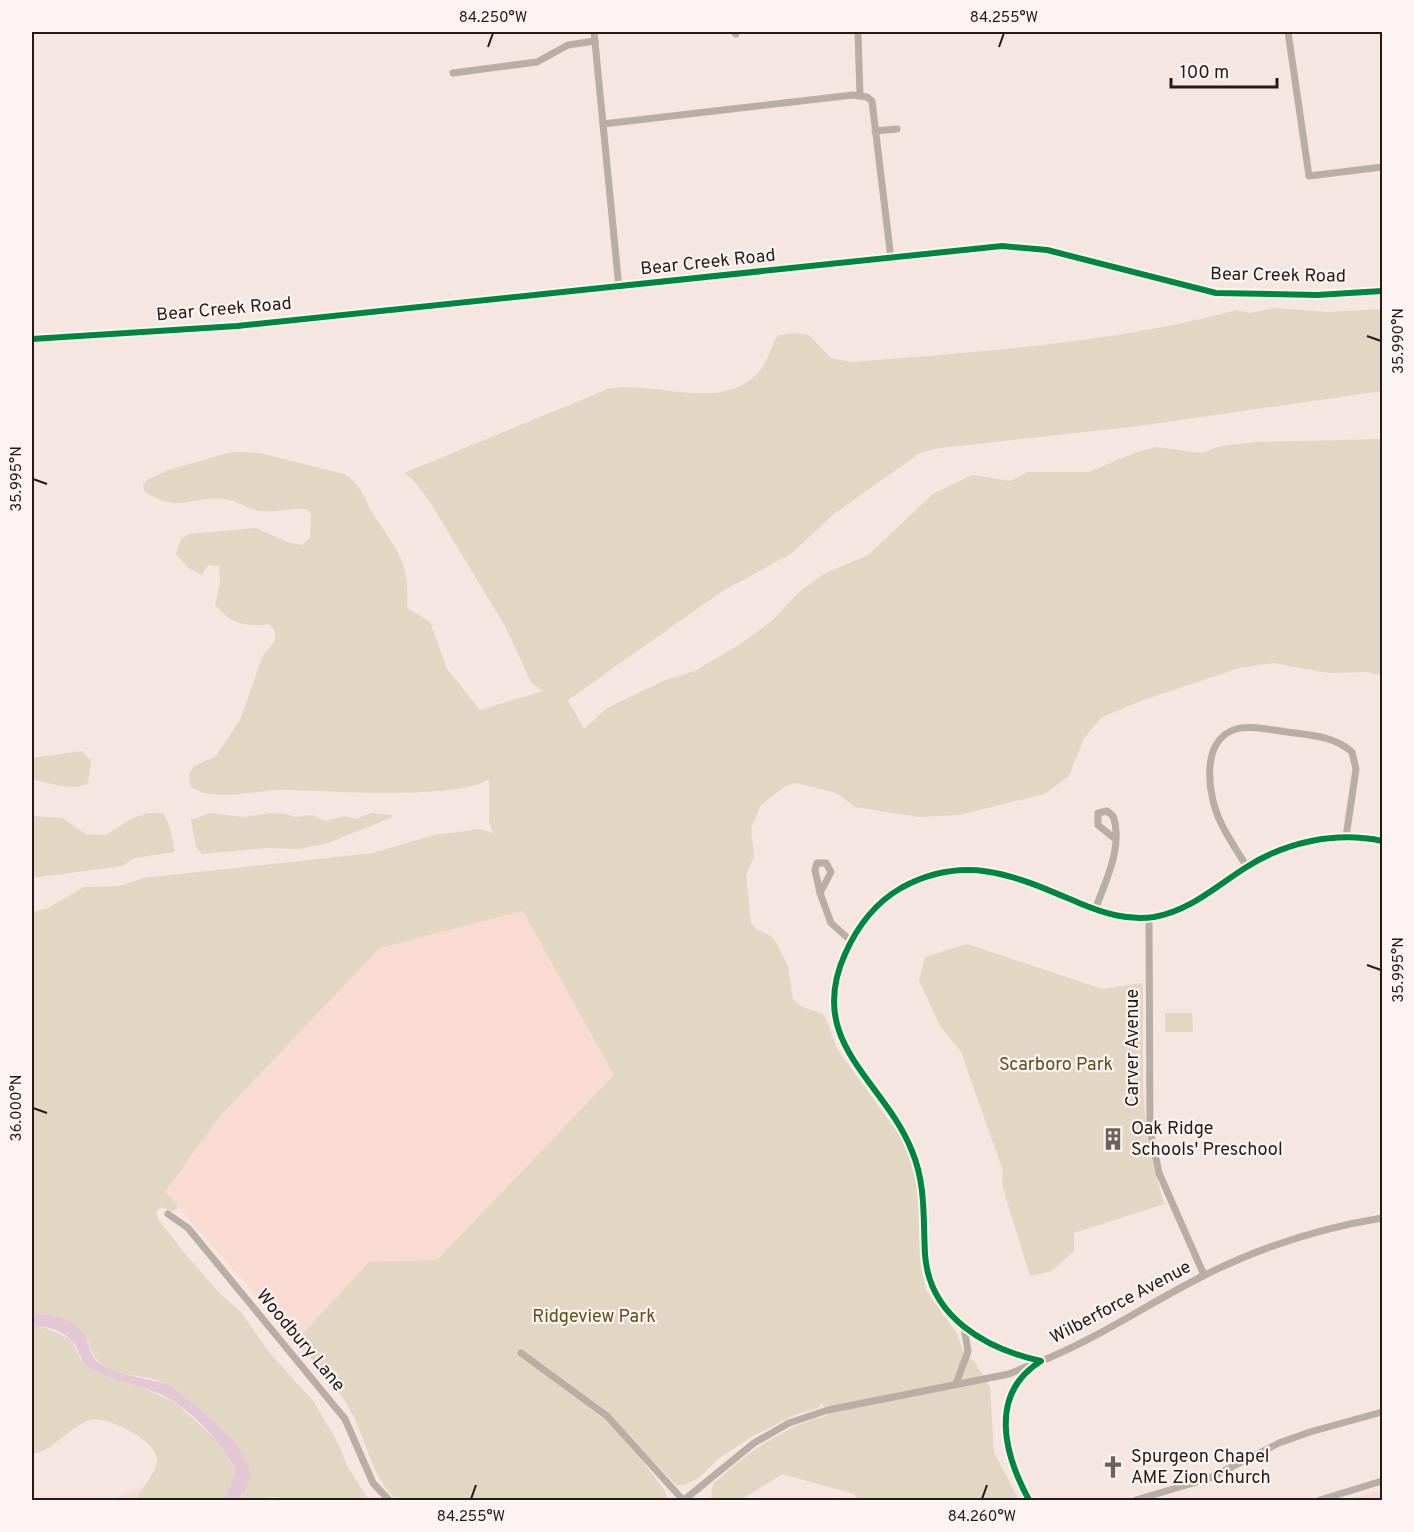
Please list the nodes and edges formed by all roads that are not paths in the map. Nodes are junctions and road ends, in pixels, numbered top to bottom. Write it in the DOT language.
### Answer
graph roads {
  1 [pos="594,32"];
  2 [pos="858,32"];
  3 [pos="1288,32"];
  4 [pos="595,41"];
  5 [pos="453,73"];
  6 [pos="860,96"];
  7 [pos="603,124"];
  8 [pos="897,129"];
  9 [pos="875,131"];
  10 [pos="1383,167"];
  11 [pos="891,259"];
  12 [pos="619,288"];
  13 [pos="1383,291"];
  14 [pos="32,339"];
  15 [pos="1346,837"];
  16 [pos="1114,838"];
  17 [pos="1383,840"];
  18 [pos="1247,867"];
  19 [pos="820,892"];
  20 [pos="1095,910"];
  21 [pos="1149,918"];
  22 [pos="851,941"];
  23 [pos="168,1214"];
  24 [pos="1383,1218"];
  25 [pos="1204,1275"];
  26 [pos="964,1328"];
  27 [pos="521,1353"];
  28 [pos="1041,1361"];
  29 [pos="956,1384"];
  30 [pos="1383,1412"];
  31 [pos="1383,1481"];
  32 [pos="389,1500"];
  33 [pos="684,1500"];
  34 [pos="1029,1500"];
  35 [pos="1136,1500"];
  36 [pos="1320,1500"];
  1 -- 4 [label="street"];
  2 -- 6 [label="street"];
  3 -- 10 [label="street"];
  4 -- 5 [label="street"];
  4 -- 7 [label="street"];
  6 -- 7 [label="street"];
  6 -- 9 [label="street"];
  7 -- 12 [label="street"];
  8 -- 9 [label="street"];
  9 -- 11 [label="street"];
  11 -- 12 [label="street, Bear Creek Road"];
  11 -- 13 [label="street, Bear Creek Road"];
  12 -- 14 [label="street, Bear Creek Road"];
  15 -- 17 [label="street"];
  15 -- 18 [label="street"];
  15 -- 18 [label="street"];
  16 -- 20 [label="street"];
  18 -- 21 [label="street"];
  19 -- 22 [label="street"];
  20 -- 21 [label="street"];
  20 -- 22 [label="street"];
  21 -- 25 [label="street, Carver Avenue"];
  22 -- 26 [label="street"];
  23 -- 32 [label="street, Woodbury Lane"];
  24 -- 25 [label="street, Wilberforce Avenue"];
  25 -- 28 [label="street, Wilberforce Avenue"];
  26 -- 28 [label="street"];
  26 -- 29 [label="street"];
  27 -- 33 [label="street"];
  28 -- 29 [label="street, Wilberforce Avenue"];
  28 -- 34 [label="street"];
  29 -- 33 [label="street, Wilberforce Avenue"];
  30 -- 35 [label="street"];
  31 -- 36 [label="street"];
}
